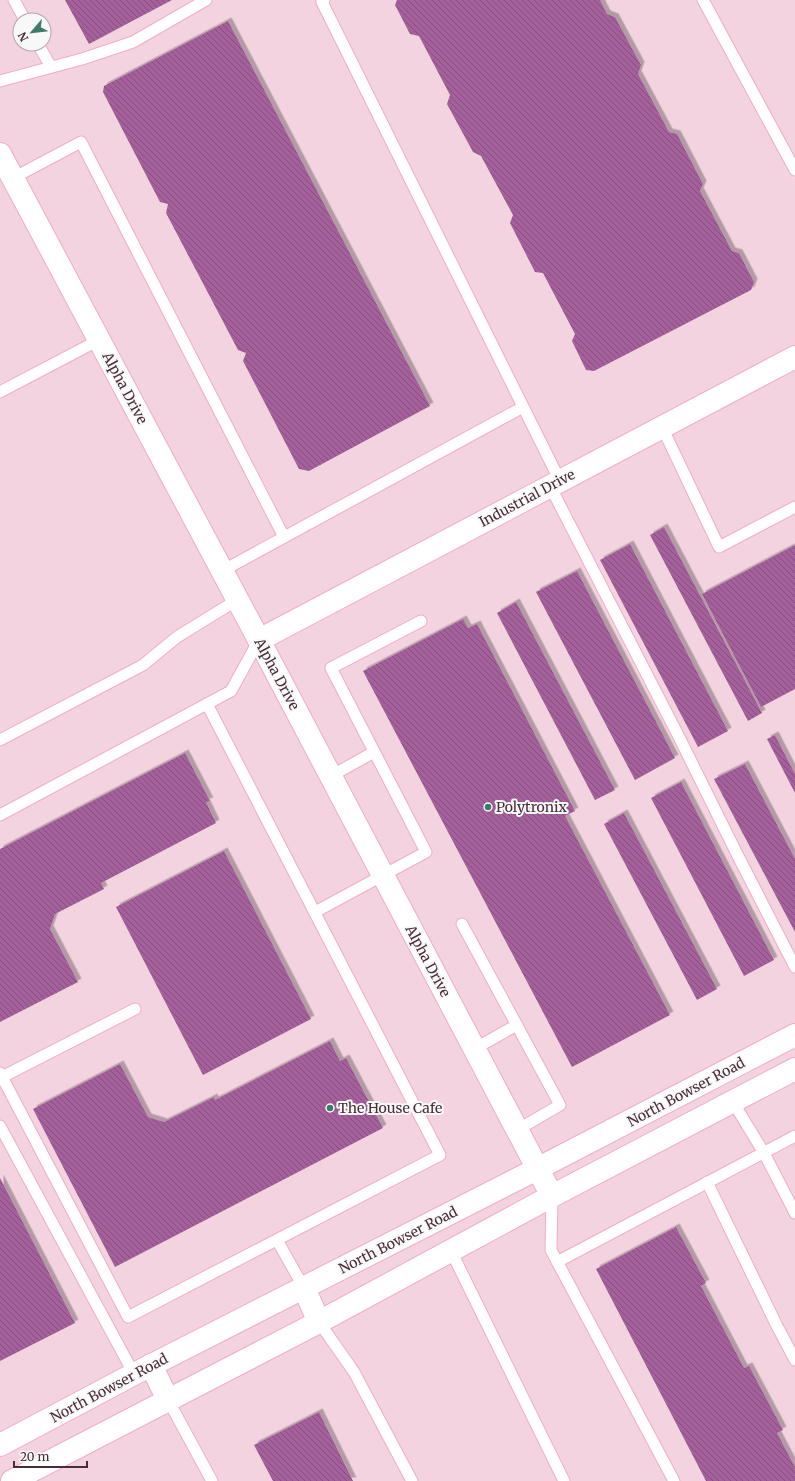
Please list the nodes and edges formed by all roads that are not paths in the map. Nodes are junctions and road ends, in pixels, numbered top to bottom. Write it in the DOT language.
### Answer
graph roads {
  1 [pos="14,0"];
  2 [pos="206,0"];
  3 [pos="324,0"];
  4 [pos="703,0"];
  5 [pos="21,12"];
  6 [pos="43,52"];
  7 [pos="51,67"];
  8 [pos="0,80"];
  9 [pos="5,166"];
  10 [pos="795,170"];
  11 [pos="99,340"];
  12 [pos="795,357"];
  13 [pos="0,392"];
  14 [pos="523,407"];
  15 [pos="662,427"];
  16 [pos="555,484"];
  17 [pos="795,507"];
  18 [pos="284,537"];
  19 [pos="222,571"];
  20 [pos="237,600"];
  21 [pos="420,621"];
  22 [pos="259,640"];
  23 [pos="207,704"];
  24 [pos="0,740"];
  25 [pos="374,752"];
  26 [pos="331,776"];
  27 [pos="0,815"];
  28 [pos="382,874"];
  29 [pos="315,912"];
  30 [pos="462,924"];
  31 [pos="795,967"];
  32 [pos="135,1009"];
  33 [pos="516,1025"];
  34 [pos="795,1035"];
  35 [pos="474,1049"];
  36 [pos="795,1069"];
  37 [pos="1,1075"];
  38 [pos="733,1102"];
  39 [pos="0,1126"];
  40 [pos="517,1130"];
  41 [pos="795,1136"];
  42 [pos="764,1153"];
  43 [pos="537,1169"];
  44 [pos="707,1182"];
  45 [pos="552,1196"];
  46 [pos="795,1213"];
  47 [pos="277,1240"];
  48 [pos="451,1251"];
  49 [pos="557,1262"];
  50 [pos="304,1288"];
  51 [pos="320,1322"];
  52 [pos="795,1360"];
  53 [pos="142,1370"];
  54 [pos="168,1400"];
  55 [pos="0,1445"];
  56 [pos="13,1481"];
  57 [pos="212,1481"];
  58 [pos="412,1481"];
  59 [pos="564,1481"];
  60 [pos="674,1481"];
  1 -- 5 [label="lane"];
  2 -- 7 [label="lane"];
  3 -- 14 [label="lane"];
  4 -- 10 [label="lane"];
  6 -- 7 [label="lane"];
  7 -- 8 [label="lane"];
  9 -- 11 [label="street, Alpha Drive"];
  9 -- 18 [label="lane"];
  11 -- 13 [label="lane"];
  11 -- 19 [label="street, Alpha Drive"];
  12 -- 15 [label="street, Industrial Drive"];
  14 -- 16 [label="lane"];
  14 -- 18 [label="lane"];
  15 -- 16 [label="street, Industrial Drive"];
  15 -- 17 [label="lane"];
  16 -- 22 [label="street, Industrial Drive"];
  16 -- 31 [label="lane"];
  18 -- 19 [label="lane"];
  19 -- 20 [label="street, Alpha Drive"];
  20 -- 22 [label="street, Alpha Drive"];
  20 -- 24 [label="lane"];
  21 -- 25 [label="lane"];
  22 -- 23 [label="lane"];
  22 -- 26 [label="street, Alpha Drive"];
  23 -- 27 [label="lane"];
  23 -- 29 [label="lane"];
  25 -- 26 [label="lane"];
  25 -- 28 [label="lane"];
  26 -- 28 [label="street, Alpha Drive"];
  28 -- 29 [label="lane"];
  28 -- 35 [label="street, Alpha Drive"];
  29 -- 47 [label="lane"];
  30 -- 33 [label="lane"];
  32 -- 37 [label="lane"];
  33 -- 35 [label="lane"];
  33 -- 40 [label="lane"];
  34 -- 43 [label="street, North Bowser Road"];
  35 -- 40 [label="street, Alpha Drive"];
  36 -- 38 [label="street"];
  37 -- 47 [label="lane"];
  38 -- 42 [label="lane"];
  38 -- 45 [label="street"];
  39 -- 53 [label="lane"];
  40 -- 43 [label="street, Alpha Drive"];
  41 -- 42 [label="lane"];
  42 -- 44 [label="lane"];
  42 -- 46 [label="lane"];
  43 -- 45 [label="street, Alpha Drive"];
  43 -- 50 [label="street, North Bowser Road"];
  44 -- 49 [label="lane"];
  44 -- 52 [label="lane"];
  45 -- 48 [label="street"];
  45 -- 49 [label="lane"];
  47 -- 50 [label="lane"];
  48 -- 51 [label="street"];
  48 -- 59 [label="lane"];
  49 -- 60 [label="lane"];
  50 -- 51 [label="street"];
  50 -- 53 [label="street, North Bowser Road"];
  51 -- 54 [label="street"];
  51 -- 58 [label="lane"];
  53 -- 54 [label="street"];
  53 -- 55 [label="street, North Bowser Road"];
  54 -- 56 [label="street"];
  54 -- 57 [label="lane"];
}
